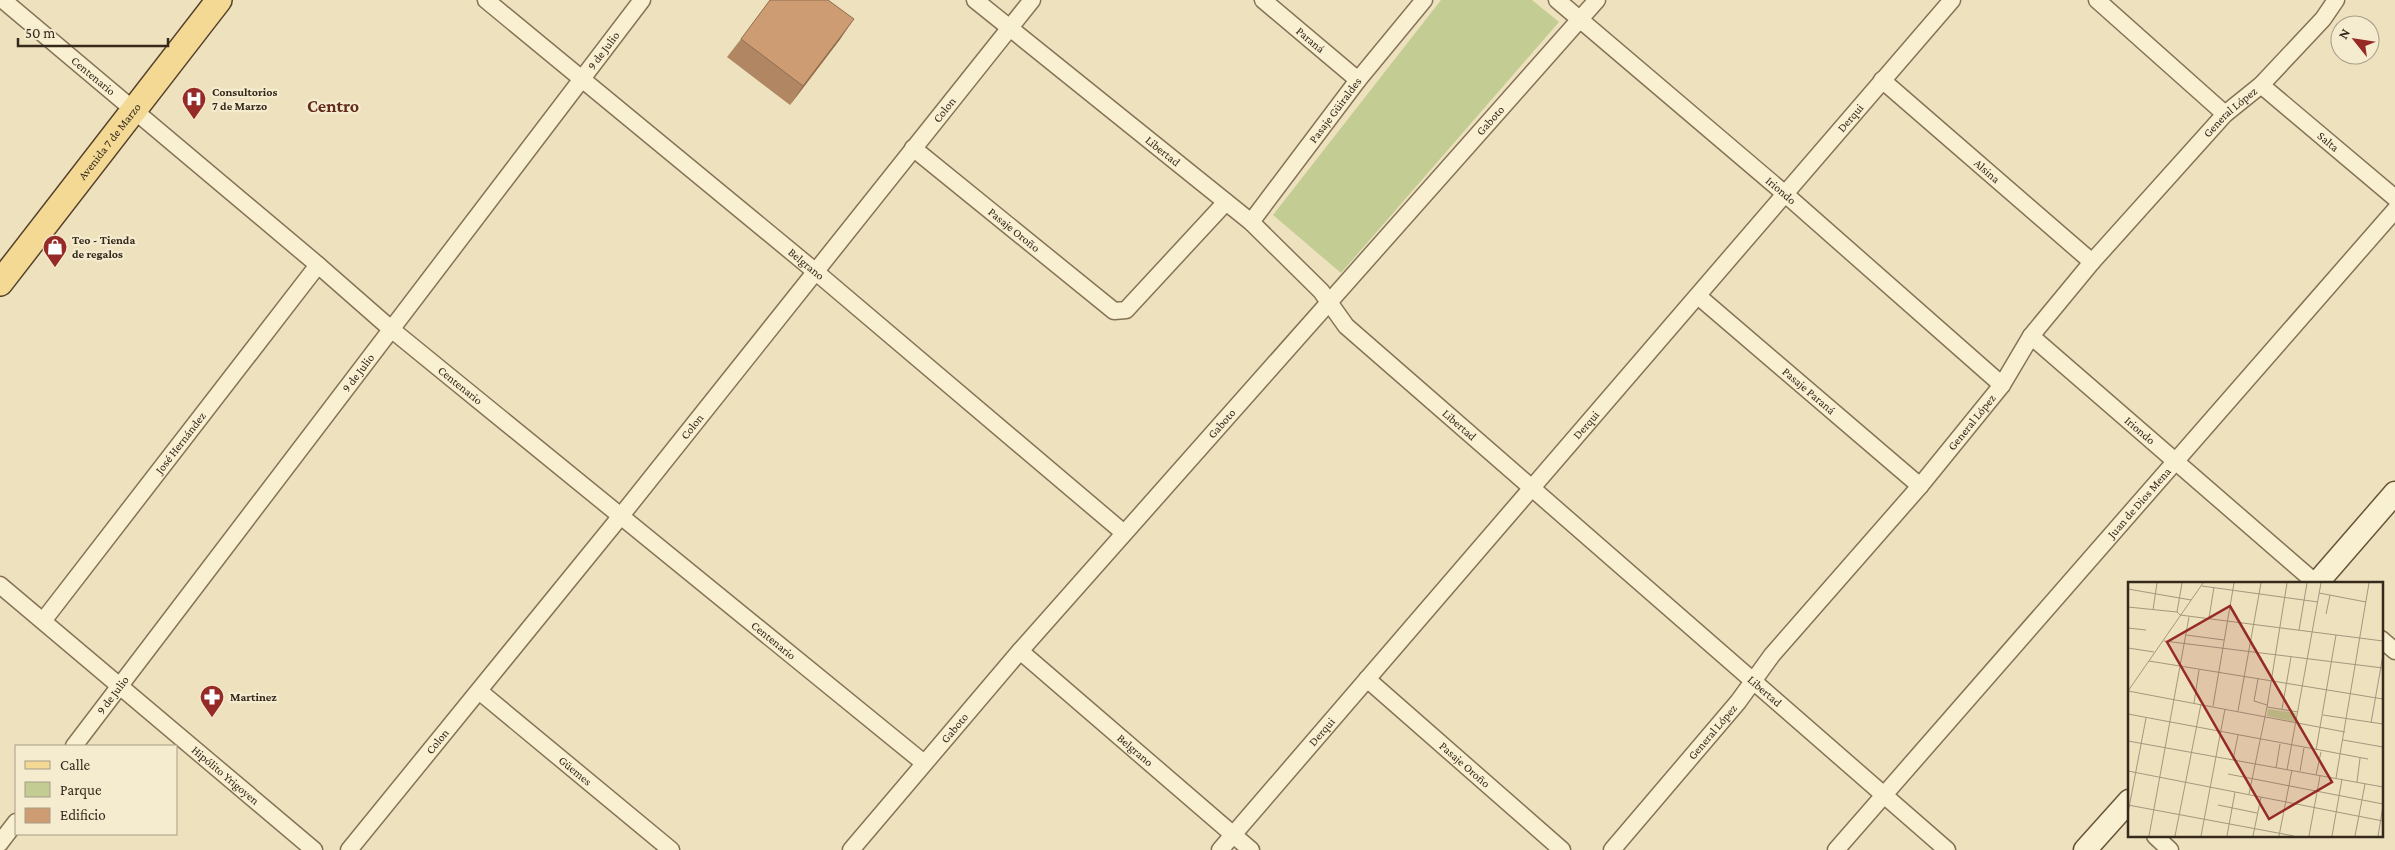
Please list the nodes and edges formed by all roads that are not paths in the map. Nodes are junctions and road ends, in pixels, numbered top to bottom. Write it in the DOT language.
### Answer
graph roads {
  1 [pos="3,0"];
  2 [pos="219,0"];
  3 [pos="486,0"];
  4 [pos="642,0"];
  5 [pos="975,0"];
  6 [pos="1032,0"];
  7 [pos="1263,0"];
  8 [pos="1424,0"];
  9 [pos="1557,0"];
  10 [pos="1597,0"];
  11 [pos="1952,0"];
  12 [pos="2097,0"];
  13 [pos="2336,0"];
  14 [pos="1580,19"];
  15 [pos="1010,28"];
  16 [pos="581,80"];
  17 [pos="1358,80"];
  18 [pos="1882,80"];
  19 [pos="2261,85"];
  20 [pos="132,110"];
  21 [pos="2225,114"];
  22 [pos="913,148"];
  23 [pos="1784,193"];
  24 [pos="2395,198"];
  25 [pos="1226,202"];
  26 [pos="2395,210"];
  27 [pos="1251,222"];
  28 [pos="2092,262"];
  29 [pos="318,265"];
  30 [pos="816,272"];
  31 [pos="0,283"];
  32 [pos="1698,296"];
  33 [pos="1330,303"];
  34 [pos="391,329"];
  35 [pos="2031,336"];
  36 [pos="2002,385"];
  37 [pos="2176,460"];
  38 [pos="1920,486"];
  39 [pos="1532,488"];
  40 [pos="2395,494"];
  41 [pos="620,517"];
  42 [pos="1124,534"];
  43 [pos="2315,582"];
  44 [pos="2319,582"];
  45 [pos="0,585"];
  46 [pos="43,621"];
  47 [pos="2382,640"];
  48 [pos="1020,651"];
  49 [pos="2395,651"];
  50 [pos="1367,679"];
  51 [pos="1753,681"];
  52 [pos="120,686"];
  53 [pos="479,691"];
  54 [pos="75,745"];
  55 [pos="924,763"];
  56 [pos="1884,795"];
  57 [pos="2127,807"];
  58 [pos="15,823"];
  59 [pos="1234,834"];
  60 [pos="2157,838"];
  61 [pos="0,843"];
  62 [pos="314,850"];
  63 [pos="349,850"];
  64 [pos="671,850"];
  65 [pos="851,850"];
  66 [pos="1220,850"];
  67 [pos="1251,850"];
  68 [pos="1562,850"];
  69 [pos="1612,850"];
  70 [pos="1836,850"];
  71 [pos="1947,850"];
  72 [pos="2085,850"];
  73 [pos="2170,850"];
  1 -- 20 [label="street, Centenario"];
  2 -- 20 [label="main road, Avenida 7 de Marzo"];
  3 -- 16 [label="street, Belgrano"];
  4 -- 16 [label="street, 9 de Julio"];
  5 -- 15 [label="street, Libertad"];
  6 -- 15 [label="street, Colon"];
  7 -- 17 [label="street, Paraná"];
  8 -- 17 [label="street, Pasaje Güiraldes"];
  9 -- 14 [label="street, Iriondo"];
  10 -- 14 [label="street, Gaboto"];
  11 -- 18 [label="street, Derqui"];
  12 -- 21 [label="street"];
  13 -- 19 [label="street, General López"];
  14 -- 23 [label="street, Iriondo"];
  14 -- 33 [label="street, Gaboto"];
  15 -- 22 [label="street, Colon"];
  15 -- 25 [label="street, Libertad"];
  16 -- 30 [label="street, Belgrano"];
  16 -- 34 [label="street, 9 de Julio"];
  17 -- 27 [label="street, Pasaje Güiraldes"];
  18 -- 23 [label="street, Derqui"];
  18 -- 28 [label="street, Alsina"];
  19 -- 21 [label="street, General López"];
  19 -- 24 [label="street, Salta"];
  20 -- 29 [label="street, Centenario"];
  20 -- 31 [label="main road, Avenida 7 de Marzo"];
  21 -- 28 [label="street, General López"];
  22 -- 25 [label="street, Pasaje Oroño"];
  22 -- 30 [label="street, Colon"];
  23 -- 32 [label="street, Derqui"];
  23 -- 36 [label="street, Iriondo"];
  25 -- 27 [label="street, Libertad"];
  26 -- 37 [label="street, Juan de Dios Mena"];
  27 -- 33 [label="street, Libertad"];
  28 -- 35 [label="street, General López"];
  29 -- 34 [label="street, Centenario"];
  29 -- 46 [label="street, José Hernández"];
  30 -- 41 [label="street, Colon"];
  30 -- 42 [label="street, Belgrano"];
  32 -- 38 [label="street, Pasaje Paraná"];
  32 -- 39 [label="street, Derqui"];
  33 -- 39 [label="street, Libertad"];
  33 -- 42 [label="street, Gaboto"];
  34 -- 41 [label="street, Centenario"];
  34 -- 52 [label="street, 9 de Julio"];
  35 -- 36 [label="street, General López"];
  35 -- 37 [label="street, Iriondo"];
  36 -- 38 [label="street, General López"];
  37 -- 43 [label="street, Iriondo"];
  37 -- 56 [label="street, Juan de Dios Mena"];
  38 -- 51 [label="street, General López"];
  39 -- 50 [label="street, Derqui"];
  39 -- 51 [label="street, Libertad"];
  40 -- 44 [label="street"];
  41 -- 53 [label="street, Colon"];
  41 -- 55 [label="street, Centenario"];
  42 -- 48 [label="street, Gaboto"];
  45 -- 46 [label="street, Hipólito Yrigoyen"];
  46 -- 52 [label="street, Hipólito Yrigoyen"];
  47 -- 49 [label="street"];
  48 -- 55 [label="street, Gaboto"];
  48 -- 59 [label="street, Belgrano"];
  50 -- 59 [label="street, Derqui"];
  50 -- 68 [label="street, Pasaje Oroño"];
  51 -- 56 [label="street, Libertad"];
  51 -- 69 [label="street, General López"];
  52 -- 54 [label="street, 9 de Julio"];
  52 -- 62 [label="street, Hipólito Yrigoyen"];
  53 -- 63 [label="street, Colon"];
  53 -- 64 [label="street, Güemes"];
  55 -- 65 [label="street, Gaboto"];
  56 -- 70 [label="street, Juan de Dios Mena"];
  56 -- 71 [label="street, Libertad"];
  57 -- 72 [label="street"];
  58 -- 61 [label="street"];
  59 -- 66 [label="street, Derqui"];
  59 -- 67 [label="street, Belgrano"];
  60 -- 73 [label="street"];
}
